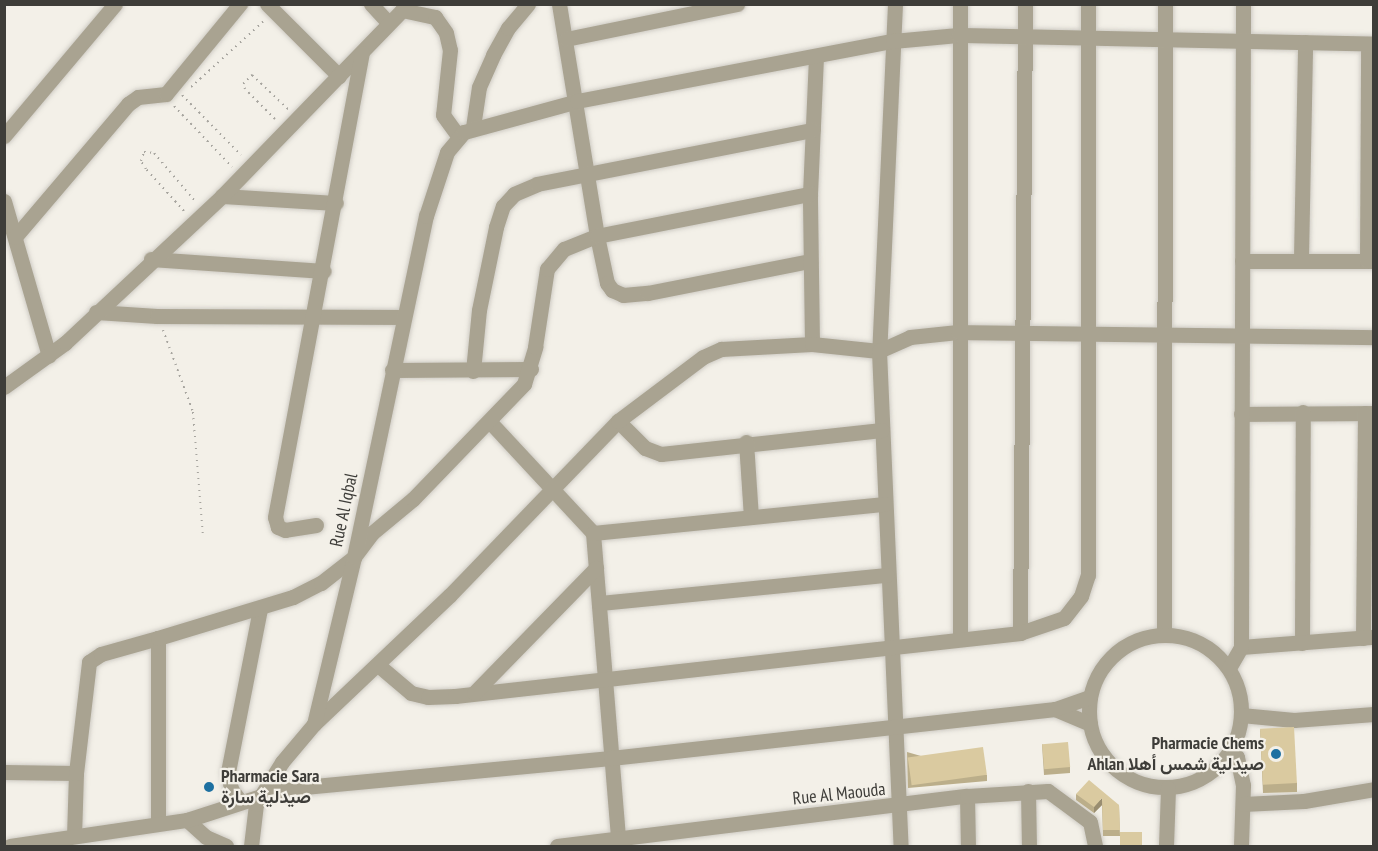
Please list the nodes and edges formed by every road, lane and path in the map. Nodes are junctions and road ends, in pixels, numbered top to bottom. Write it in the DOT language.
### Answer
graph roads {
  1 [pos="115,4"];
  2 [pos="240,4"];
  3 [pos="371,4"];
  4 [pos="528,4"];
  5 [pos="559,4"];
  6 [pos="738,4"];
  7 [pos="895,4"];
  8 [pos="960,4"];
  9 [pos="1025,4"];
  10 [pos="1088,4"];
  11 [pos="1165,4"];
  12 [pos="1243,4"];
  13 [pos="404,7"];
  14 [pos="270,8"];
  15 [pos="389,23"];
  16 [pos="958,35"];
  17 [pos="1024,38"];
  18 [pos="1088,38"];
  19 [pos="566,39"];
  20 [pos="1163,39"];
  21 [pos="893,41"];
  22 [pos="1243,41"];
  23 [pos="1305,42"];
  24 [pos="1371,44"];
  25 [pos="362,53"];
  26 [pos="816,58"];
  27 [pos="339,76"];
  28 [pos="182,96"];
  29 [pos="576,101"];
  30 [pos="297,117"];
  31 [pos="473,127"];
  32 [pos="813,129"];
  33 [pos="285,130"];
  34 [pos="4,136"];
  35 [pos="459,137"];
  36 [pos="247,171"];
  37 [pos="586,174"];
  38 [pos="810,194"];
  39 [pos="222,196"];
  40 [pos="4,201"];
  41 [pos="336,203"];
  42 [pos="199,217"];
  43 [pos="597,236"];
  44 [pos="15,237"];
  45 [pos="1301,258"];
  46 [pos="151,259"];
  47 [pos="810,261"];
  48 [pos="1242,261"];
  49 [pos="1370,261"];
  50 [pos="324,271"];
  51 [pos="96,312"];
  52 [pos="157,316"];
  53 [pos="316,316"];
  54 [pos="403,317"];
  55 [pos="958,332"];
  56 [pos="1242,333"];
  57 [pos="1023,334"];
  58 [pos="1091,334"];
  59 [pos="1166,335"];
  60 [pos="1374,337"];
  61 [pos="812,344"];
  62 [pos="879,351"];
  63 [pos="49,356"];
  64 [pos="531,369"];
  65 [pos="392,370"];
  66 [pos="473,370"];
  67 [pos="4,387"];
  68 [pos="1303,412"];
  69 [pos="1369,413"];
  70 [pos="1241,414"];
  71 [pos="618,421"];
  72 [pos="490,422"];
  73 [pos="882,430"];
  74 [pos="746,442"];
  75 [pos="552,488"];
  76 [pos="885,504"];
  77 [pos="751,517"];
  78 [pos="316,525"];
  79 [pos="594,533"];
  80 [pos="203,537"];
  81 [pos="354,557"];
  82 [pos="596,568"];
  83 [pos="887,575"];
  84 [pos="600,603"];
  85 [pos="260,609"];
  86 [pos="1020,633"];
  87 [pos="1164,634"];
  88 [pos="1368,637"];
  89 [pos="158,638"];
  90 [pos="960,638"];
  91 [pos="1302,643"];
  92 [pos="891,646"];
  93 [pos="1241,647"];
  94 [pos="378,665"];
  95 [pos="1229,668"];
  96 [pos="605,678"];
  97 [pos="474,693"];
  98 [pos="1090,697"];
  99 [pos="1055,709"];
  100 [pos="1374,714"];
  101 [pos="1241,715"];
  102 [pos="1273,720"];
  103 [pos="314,724"];
  104 [pos="1089,724"];
  105 [pos="893,726"];
  106 [pos="1234,742"];
  107 [pos="611,758"];
  108 [pos="4,772"];
  109 [pos="76,773"];
  110 [pos="1167,788"];
  111 [pos="1374,789"];
  112 [pos="1028,791"];
  113 [pos="967,796"];
  114 [pos="260,797"];
  115 [pos="240,801"];
  116 [pos="1243,804"];
  117 [pos="900,806"];
  118 [pos="188,820"];
  119 [pos="158,823"];
  120 [pos="74,835"];
  121 [pos="203,842"];
  122 [pos="619,843"];
  123 [pos="10,846"];
  124 [pos="226,846"];
  125 [pos="251,846"];
  126 [pos="557,846"];
  127 [pos="902,846"];
  128 [pos="968,846"];
  129 [pos="1029,846"];
  130 [pos="1095,846"];
  131 [pos="1166,846"];
  132 [pos="1241,846"];
  1 -- 34 [label="street"];
  2 -- 44 [label="street"];
  3 -- 15 [label="street"];
  4 -- 31 [label="street"];
  5 -- 19 [label="street"];
  6 -- 19 [label="street"];
  7 -- 21 [label="street"];
  8 -- 16 [label="street"];
  9 -- 17 [label="street"];
  10 -- 18 [label="street"];
  11 -- 20 [label="street"];
  12 -- 22 [label="street"];
  13 -- 15 [label="street"];
  13 -- 35 [label="street"];
  14 -- 27 [label="street"];
  14 -- 28 [label="path"];
  15 -- 25 [label="street"];
  16 -- 17 [label="street"];
  16 -- 21 [label="street"];
  16 -- 55 [label="street"];
  17 -- 18 [label="street"];
  17 -- 57 [label="street"];
  18 -- 20 [label="street"];
  18 -- 58 [label="street"];
  19 -- 29 [label="street"];
  20 -- 22 [label="street"];
  20 -- 59 [label="street"];
  21 -- 26 [label="street"];
  21 -- 62 [label="street"];
  22 -- 23 [label="street"];
  22 -- 48 [label="street"];
  23 -- 24 [label="street"];
  23 -- 45 [label="street"];
  24 -- 49 [label="street"];
  25 -- 27 [label="street"];
  25 -- 41 [label="street"];
  26 -- 29 [label="street"];
  26 -- 32 [label="street"];
  27 -- 30 [label="street"];
  28 -- 36 [label="path"];
  28 -- 36 [label="path"];
  29 -- 31 [label="street"];
  29 -- 37 [label="street"];
  30 -- 33 [label="street"];
  30 -- 33 [label="path"];
  31 -- 35 [label="street"];
  32 -- 37 [label="street"];
  32 -- 38 [label="street"];
  33 -- 36 [label="street"];
  35 -- 54 [label="street, Rue Al Iqbal"];
  36 -- 39 [label="street"];
  37 -- 43 [label="street"];
  37 -- 66 [label="street"];
  38 -- 43 [label="street"];
  38 -- 47 [label="street"];
  39 -- 41 [label="street"];
  39 -- 42 [label="street"];
  40 -- 44 [label="street"];
  41 -- 50 [label="street"];
  42 -- 42 [label="path"];
  42 -- 46 [label="street"];
  43 -- 47 [label="street"];
  43 -- 64 [label="street"];
  44 -- 63 [label="street"];
  45 -- 48 [label="street"];
  45 -- 49 [label="street"];
  46 -- 50 [label="street"];
  46 -- 51 [label="street"];
  47 -- 61 [label="street"];
  48 -- 56 [label="street"];
  50 -- 53 [label="street"];
  51 -- 52 [label="street"];
  51 -- 63 [label="street"];
  52 -- 53 [label="street"];
  52 -- 80 [label="path"];
  53 -- 54 [label="street"];
  53 -- 78 [label="street"];
  54 -- 65 [label="street, Rue Al Iqbal"];
  55 -- 57 [label="street"];
  55 -- 62 [label="street"];
  55 -- 90 [label="street"];
  56 -- 59 [label="street"];
  56 -- 60 [label="street"];
  56 -- 70 [label="street"];
  57 -- 58 [label="street"];
  57 -- 86 [label="street"];
  58 -- 59 [label="street"];
  58 -- 86 [label="street"];
  59 -- 87 [label="street"];
  61 -- 62 [label="street"];
  61 -- 71 [label="street"];
  62 -- 73 [label="street"];
  63 -- 67 [label="street"];
  64 -- 66 [label="street"];
  64 -- 72 [label="street"];
  65 -- 66 [label="street"];
  65 -- 81 [label="street, Rue Al Iqbal"];
  68 -- 69 [label="street"];
  68 -- 70 [label="street"];
  68 -- 91 [label="street"];
  69 -- 88 [label="street"];
  70 -- 93 [label="street"];
  71 -- 74 [label="street"];
  71 -- 75 [label="street"];
  72 -- 75 [label="street"];
  72 -- 81 [label="street"];
  73 -- 74 [label="street"];
  73 -- 76 [label="street"];
  74 -- 77 [label="street"];
  75 -- 79 [label="street"];
  75 -- 94 [label="street"];
  76 -- 77 [label="street"];
  76 -- 83 [label="street"];
  77 -- 79 [label="street"];
  79 -- 82 [label="street"];
  81 -- 85 [label="street"];
  81 -- 103 [label="street, Rue Al Iqbal"];
  82 -- 84 [label="street"];
  82 -- 97 [label="street"];
  83 -- 84 [label="street"];
  83 -- 92 [label="street"];
  84 -- 96 [label="street"];
  85 -- 89 [label="street"];
  85 -- 115 [label="street"];
  86 -- 90 [label="street"];
  87 -- 95 [label="street"];
  87 -- 98 [label="street"];
  88 -- 91 [label="street"];
  89 -- 109 [label="street"];
  89 -- 119 [label="street"];
  90 -- 92 [label="street"];
  91 -- 93 [label="street"];
  92 -- 96 [label="street"];
  92 -- 105 [label="street"];
  93 -- 95 [label="street"];
  94 -- 97 [label="street"];
  94 -- 103 [label="street"];
  95 -- 101 [label="street"];
  96 -- 97 [label="street"];
  96 -- 107 [label="street"];
  98 -- 99 [label="street"];
  98 -- 104 [label="street"];
  99 -- 104 [label="street"];
  99 -- 105 [label="street"];
  100 -- 102 [label="street"];
  101 -- 102 [label="street"];
  101 -- 106 [label="street"];
  102 -- 106 [label="street"];
  103 -- 114 [label="street, Rue Al Iqbal"];
  104 -- 110 [label="street"];
  105 -- 107 [label="street"];
  105 -- 117 [label="street"];
  106 -- 110 [label="street"];
  106 -- 116 [label="street"];
  107 -- 114 [label="street"];
  107 -- 122 [label="street"];
  108 -- 109 [label="street"];
  109 -- 120 [label="street"];
  110 -- 131 [label="street"];
  111 -- 116 [label="street"];
  112 -- 113 [label="street, Rue Al Maouda"];
  112 -- 129 [label="street"];
  112 -- 130 [label="street, Rue Al Maouda"];
  113 -- 117 [label="street, Rue Al Maouda"];
  113 -- 128 [label="street"];
  114 -- 115 [label="street"];
  114 -- 125 [label="street, Rue Al Iqbal"];
  115 -- 118 [label="street"];
  116 -- 132 [label="street"];
  117 -- 122 [label="street, Rue Al Maouda"];
  117 -- 127 [label="street"];
  118 -- 119 [label="street"];
  118 -- 121 [label="street"];
  119 -- 120 [label="street"];
  120 -- 123 [label="street"];
  121 -- 124 [label="street"];
  122 -- 126 [label="street, Rue Al Maouda"];
}
